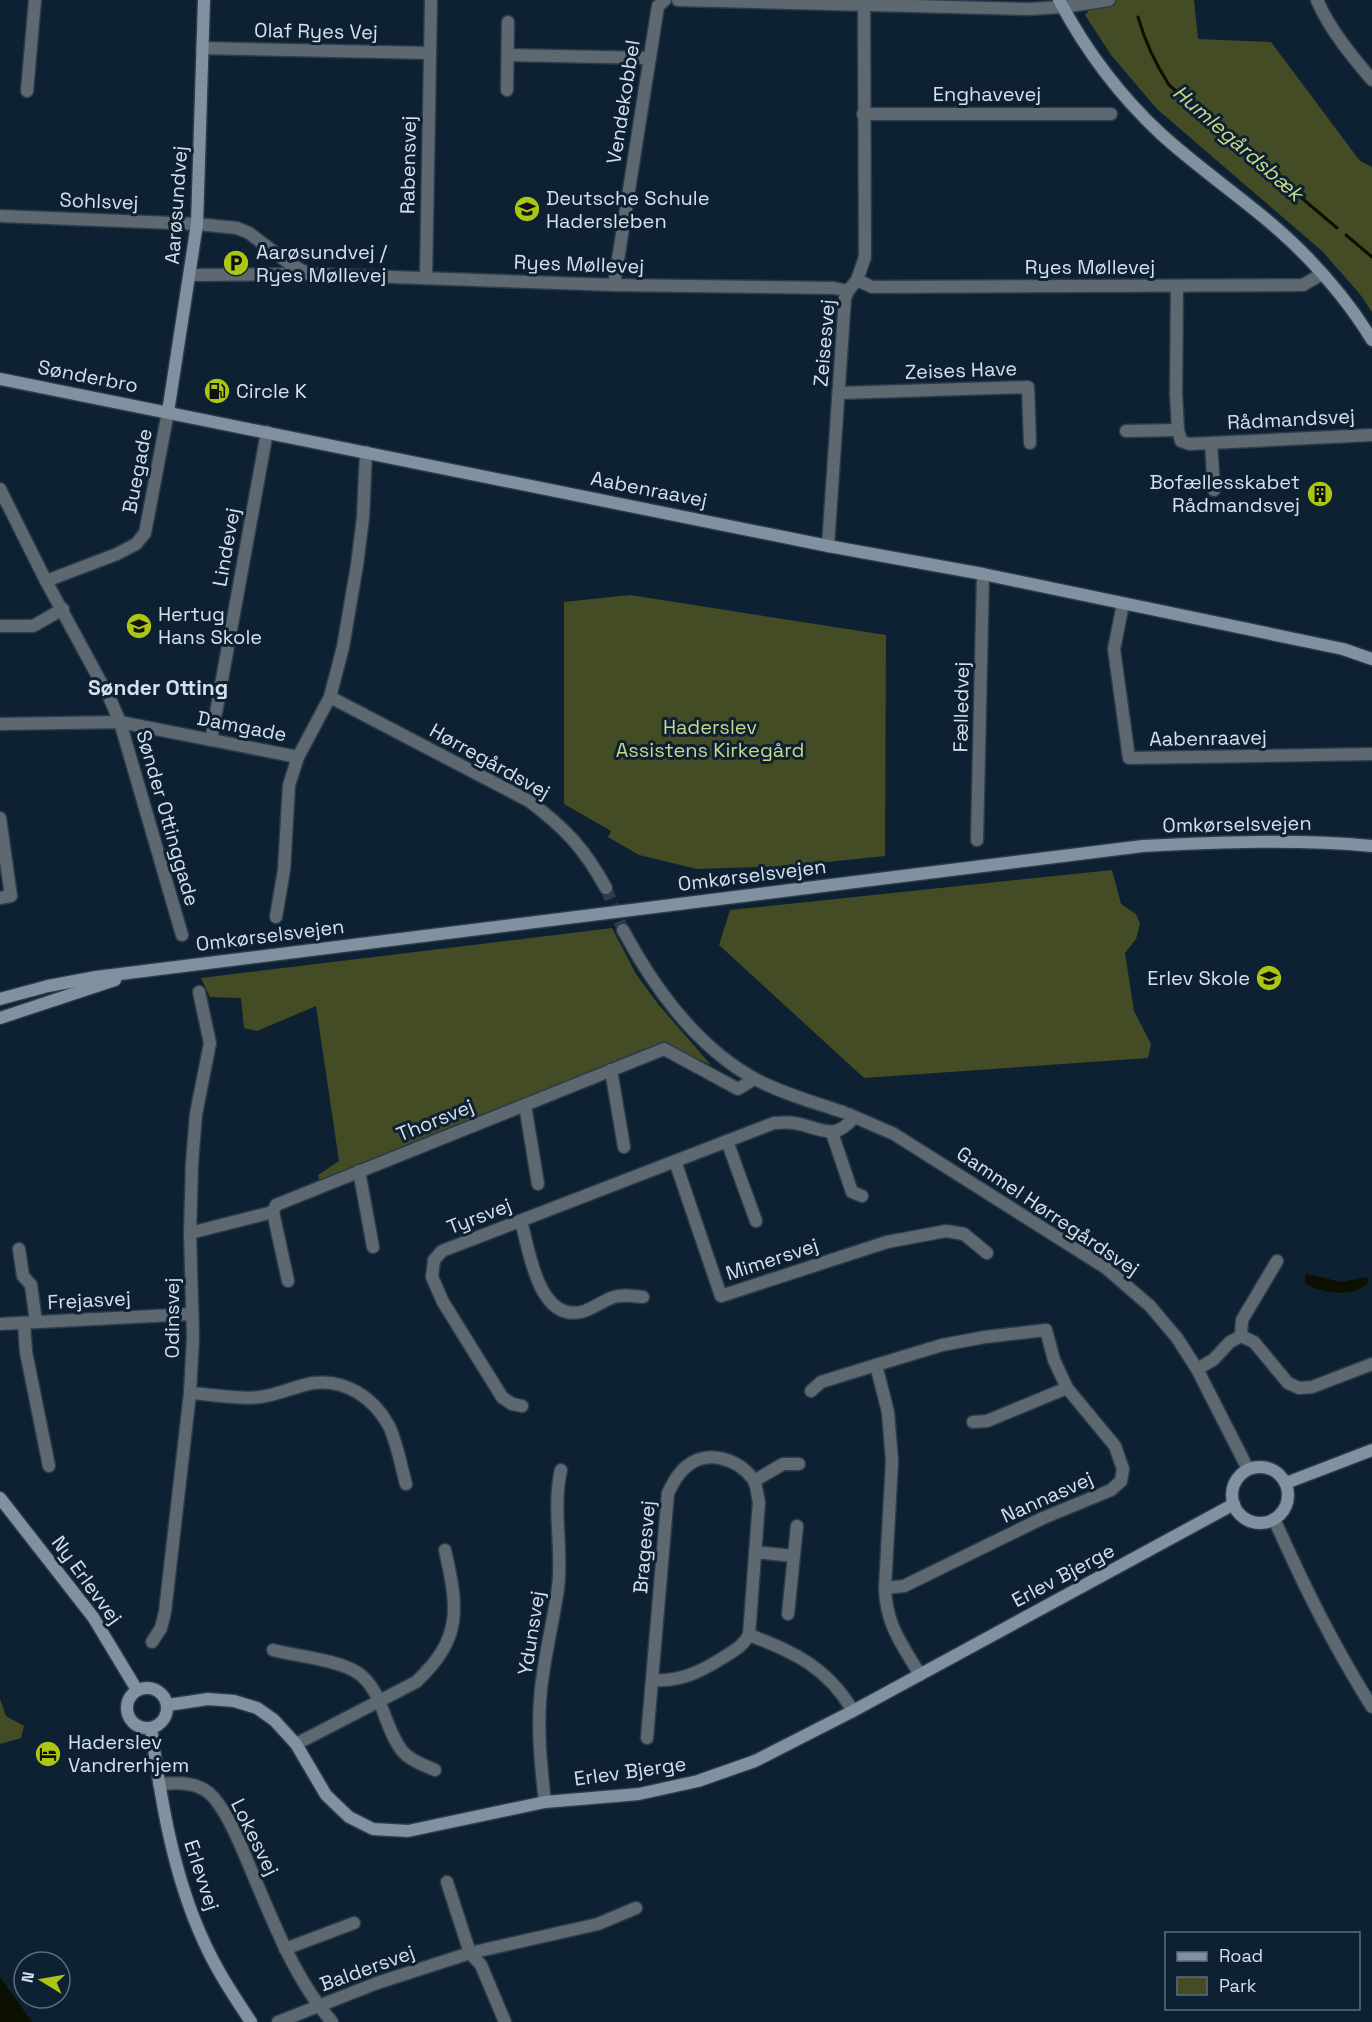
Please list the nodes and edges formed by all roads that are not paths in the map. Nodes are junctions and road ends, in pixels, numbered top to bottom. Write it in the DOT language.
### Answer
graph roads {
  1 [pos="35,0"];
  2 [pos="204,0"];
  3 [pos="431,0"];
  4 [pos="665,0"];
  5 [pos="678,0"];
  6 [pos="1109,0"];
  7 [pos="1317,0"];
  8 [pos="864,4"];
  9 [pos="1061,4"];
  10 [pos="508,22"];
  11 [pos="202,48"];
  12 [pos="429,53"];
  13 [pos="508,55"];
  14 [pos="650,58"];
  15 [pos="1372,80"];
  16 [pos="507,90"];
  17 [pos="27,91"];
  18 [pos="863,114"];
  19 [pos="1111,114"];
  20 [pos="0,216"];
  21 [pos="197,224"];
  22 [pos="309,274"];
  23 [pos="1322,274"];
  24 [pos="191,275"];
  25 [pos="426,278"];
  26 [pos="857,280"];
  27 [pos="614,285"];
  28 [pos="1177,286"];
  29 [pos="848,291"];
  30 [pos="1372,340"];
  31 [pos="0,379"];
  32 [pos="840,393"];
  33 [pos="168,412"];
  34 [pos="1178,429"];
  35 [pos="1126,431"];
  36 [pos="267,432"];
  37 [pos="1372,435"];
  38 [pos="1030,443"];
  39 [pos="1211,443"];
  40 [pos="366,452"];
  41 [pos="0,489"];
  42 [pos="1214,490"];
  43 [pos="828,546"];
  44 [pos="983,574"];
  45 [pos="46,581"];
  46 [pos="1123,604"];
  47 [pos="63,609"];
  48 [pos="0,626"];
  49 [pos="1372,659"];
  50 [pos="330,697"];
  51 [pos="120,722"];
  52 [pos="0,724"];
  53 [pos="211,741"];
  54 [pos="1372,754"];
  55 [pos="298,757"];
  56 [pos="0,818"];
  57 [pos="977,840"];
  58 [pos="1372,846"];
  59 [pos="606,888"];
  60 [pos="0,898"];
  61 [pos="276,917"];
  62 [pos="623,930"];
  63 [pos="182,935"];
  64 [pos="139,972"];
  65 [pos="200,992"];
  66 [pos="0,999"];
  67 [pos="0,1018"];
  68 [pos="611,1070"];
  69 [pos="754,1078"];
  70 [pos="525,1105"];
  71 [pos="848,1114"];
  72 [pos="832,1133"];
  73 [pos="727,1141"];
  74 [pos="624,1148"];
  75 [pos="675,1161"];
  76 [pos="359,1171"];
  77 [pos="538,1184"];
  78 [pos="862,1196"];
  79 [pos="273,1212"];
  80 [pos="521,1221"];
  81 [pos="756,1221"];
  82 [pos="190,1233"];
  83 [pos="373,1247"];
  84 [pos="19,1249"];
  85 [pos="987,1253"];
  86 [pos="1277,1261"];
  87 [pos="288,1281"];
  88 [pos="643,1297"];
  89 [pos="192,1314"];
  90 [pos="30,1322"];
  91 [pos="0,1324"];
  92 [pos="1241,1336"];
  93 [pos="1372,1364"];
  94 [pos="876,1365"];
  95 [pos="1197,1369"];
  96 [pos="1067,1388"];
  97 [pos="810,1391"];
  98 [pos="190,1393"];
  99 [pos="522,1407"];
  100 [pos="973,1422"];
  101 [pos="1372,1450"];
  102 [pos="799,1464"];
  103 [pos="49,1466"];
  104 [pos="1248,1469"];
  105 [pos="561,1470"];
  106 [pos="754,1481"];
  107 [pos="1286,1483"];
  108 [pos="406,1484"];
  109 [pos="0,1498"];
  110 [pos="1234,1504"];
  111 [pos="1274,1519"];
  112 [pos="796,1526"];
  113 [pos="445,1550"];
  114 [pos="755,1552"];
  115 [pos="793,1556"];
  116 [pos="885,1588"];
  117 [pos="788,1614"];
  118 [pos="749,1635"];
  119 [pos="152,1642"];
  120 [pos="273,1650"];
  121 [pos="920,1675"];
  122 [pos="653,1680"];
  123 [pos="137,1690"];
  124 [pos="379,1702"];
  125 [pos="168,1705"];
  126 [pos="1372,1707"];
  127 [pos="853,1711"];
  128 [pos="151,1728"];
  129 [pos="647,1738"];
  130 [pos="296,1744"];
  131 [pos="435,1770"];
  132 [pos="159,1784"];
  133 [pos="545,1802"];
  134 [pos="447,1882"];
  135 [pos="636,1908"];
  136 [pos="354,1923"];
  137 [pos="285,1949"];
  138 [pos="470,1953"];
  139 [pos="318,2006"];
  140 [pos="251,2022"];
  141 [pos="278,2022"];
  142 [pos="332,2022"];
  143 [pos="505,2022"];
  1 -- 17 [label="street"];
  2 -- 11 [label="street, Aarøsundvej"];
  3 -- 12 [label="street, Rabensvej"];
  4 -- 14 [label="street, Vendekobbel"];
  5 -- 8 [label="street"];
  6 -- 9 [label="street"];
  7 -- 15 [label="street"];
  8 -- 9 [label="street"];
  8 -- 18 [label="street, Zeisesvej"];
  9 -- 23 [label="street"];
  10 -- 13 [label="street"];
  11 -- 12 [label="street, Olaf Ryes Vej"];
  11 -- 21 [label="street, Aarøsundvej"];
  12 -- 25 [label="street, Rabensvej"];
  13 -- 14 [label="street"];
  13 -- 16 [label="street"];
  14 -- 27 [label="street, Vendekobbel"];
  18 -- 19 [label="street, Enghavevej"];
  18 -- 26 [label="street, Zeisesvej"];
  20 -- 21 [label="street, Sohlsvej"];
  21 -- 22 [label="street, Ryes Møllevej"];
  21 -- 24 [label="street, Aarøsundvej"];
  22 -- 24 [label="street, Ryes Møllevej"];
  22 -- 25 [label="street, Ryes Møllevej"];
  23 -- 28 [label="street, Ryes Møllevej"];
  23 -- 30 [label="street"];
  24 -- 33 [label="street, Aarøsundvej"];
  25 -- 27 [label="street, Ryes Møllevej"];
  26 -- 28 [label="street, Ryes Møllevej"];
  26 -- 29 [label="street, Zeisesvej"];
  27 -- 29 [label="street, Ryes Møllevej"];
  28 -- 34 [label="street"];
  29 -- 32 [label="street, Zeisesvej"];
  31 -- 33 [label="street, Sønderbro"];
  32 -- 38 [label="street, Zeises Have"];
  32 -- 43 [label="street, Zeisesvej"];
  33 -- 36 [label="street, Aabenraavej"];
  33 -- 45 [label="street, Buegade"];
  34 -- 35 [label="street"];
  34 -- 39 [label="street, Rådmandsvej"];
  36 -- 40 [label="street, Aabenraavej"];
  36 -- 53 [label="street, Lindevej"];
  37 -- 39 [label="street, Rådmandsvej"];
  39 -- 42 [label="street, Rådmandsvej"];
  40 -- 43 [label="street, Aabenraavej"];
  40 -- 50 [label="street"];
  41 -- 45 [label="street, Sønder Ottinggade"];
  43 -- 44 [label="street, Aabenraavej"];
  44 -- 46 [label="street, Aabenraavej"];
  44 -- 57 [label="street, Fælledvej"];
  45 -- 47 [label="street, Sønder Ottinggade"];
  46 -- 49 [label="street, Aabenraavej"];
  46 -- 54 [label="street, Aabenraavej"];
  47 -- 48 [label="street"];
  47 -- 51 [label="street, Sønder Ottinggade"];
  50 -- 55 [label="street"];
  50 -- 59 [label="street, Hørregårdsvej"];
  51 -- 52 [label="street, Damgade"];
  51 -- 53 [label="street, Damgade"];
  51 -- 63 [label="street, Sønder Ottinggade"];
  53 -- 55 [label="street, Damgade"];
  55 -- 61 [label="street"];
  56 -- 60 [label="street"];
  58 -- 64 [label="street, Omkørselsvejen"];
  62 -- 69 [label="street"];
  64 -- 66 [label="street, Omkørselsvejen"];
  64 -- 67 [label="street, Omkørselsvejen"];
  65 -- 82 [label="street, Odinsvej"];
  68 -- 69 [label="street, Thorsvej"];
  68 -- 70 [label="street, Thorsvej"];
  68 -- 74 [label="street"];
  69 -- 71 [label="street"];
  70 -- 76 [label="street, Thorsvej"];
  70 -- 77 [label="street"];
  71 -- 72 [label="street"];
  71 -- 95 [label="street, Gammel Hørregårdsvej"];
  72 -- 73 [label="street"];
  72 -- 78 [label="street"];
  73 -- 75 [label="street"];
  73 -- 81 [label="street, Mimersvej"];
  75 -- 80 [label="street, Tyrsvej"];
  75 -- 85 [label="street, Mimersvej"];
  76 -- 79 [label="street, Thorsvej"];
  76 -- 83 [label="street"];
  79 -- 82 [label="street, Thorsvej"];
  79 -- 87 [label="street"];
  80 -- 88 [label="street"];
  80 -- 99 [label="street, Tyrsvej"];
  82 -- 89 [label="street, Odinsvej"];
  84 -- 90 [label="street"];
  86 -- 92 [label="street"];
  89 -- 90 [label="street, Frejasvej"];
  89 -- 98 [label="street, Odinsvej"];
  90 -- 91 [label="street, Frejasvej"];
  90 -- 103 [label="street, Frejasvej"];
  92 -- 93 [label="street"];
  92 -- 95 [label="street"];
  94 -- 96 [label="street, Nannasvej"];
  94 -- 97 [label="street, Nannasvej"];
  94 -- 116 [label="street"];
  95 -- 104 [label="street, Gammel Hørregårdsvej"];
  96 -- 100 [label="street"];
  96 -- 116 [label="street, Nannasvej"];
  98 -- 108 [label="street"];
  98 -- 119 [label="street, Odinsvej"];
  101 -- 107 [label="street"];
  102 -- 106 [label="street"];
  104 -- 107 [label="street"];
  104 -- 110 [label="street"];
  105 -- 133 [label="street, Ydunsvej"];
  106 -- 114 [label="street"];
  106 -- 122 [label="street, Bragesvej"];
  107 -- 111 [label="street"];
  109 -- 123 [label="street, Ny Erlevvej"];
  110 -- 111 [label="street"];
  110 -- 121 [label="street, Erlev Bjerge"];
  111 -- 126 [label="street"];
  112 -- 115 [label="street"];
  113 -- 124 [label="street"];
  114 -- 115 [label="street"];
  114 -- 118 [label="street"];
  115 -- 117 [label="street"];
  116 -- 121 [label="street"];
  118 -- 122 [label="street"];
  118 -- 127 [label="street"];
  120 -- 124 [label="street"];
  121 -- 127 [label="street, Erlev Bjerge"];
  122 -- 129 [label="street, Bragesvej"];
  123 -- 125 [label="street"];
  123 -- 128 [label="street"];
  124 -- 130 [label="street"];
  124 -- 131 [label="street"];
  125 -- 128 [label="street"];
  125 -- 130 [label="street, Erlev Bjerge"];
  127 -- 133 [label="street, Erlev Bjerge"];
  128 -- 132 [label="street, Erlevvej"];
  130 -- 133 [label="street, Erlev Bjerge"];
  132 -- 137 [label="street, Lokesvej"];
  132 -- 140 [label="street, Erlevvej"];
  134 -- 138 [label="street"];
  135 -- 138 [label="street, Baldersvej"];
  136 -- 137 [label="street"];
  137 -- 139 [label="street, Lokesvej"];
  138 -- 139 [label="street, Baldersvej"];
  138 -- 143 [label="street"];
  139 -- 141 [label="street, Baldersvej"];
  139 -- 142 [label="street, Lokesvej"];
}
